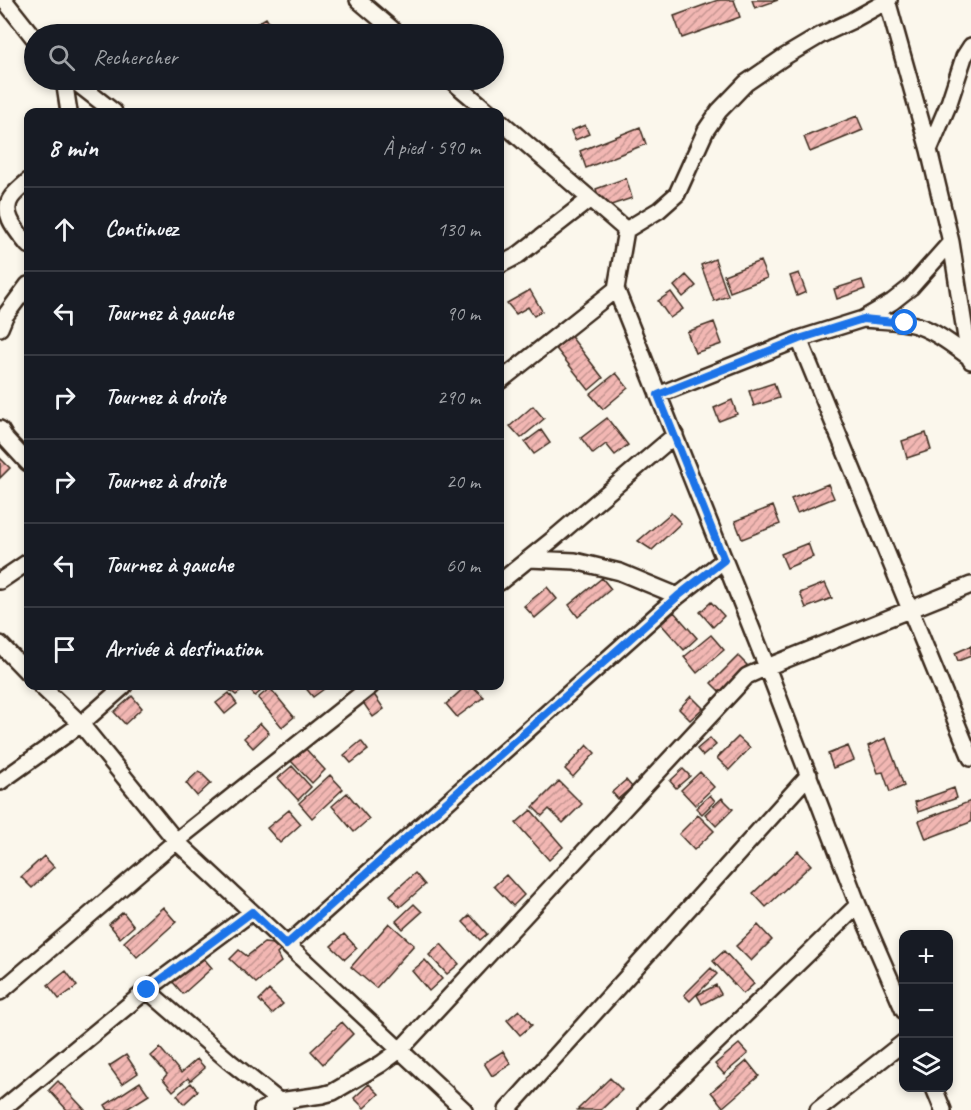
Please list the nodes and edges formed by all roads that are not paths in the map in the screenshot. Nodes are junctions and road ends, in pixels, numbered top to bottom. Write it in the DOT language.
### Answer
graph roads {
  1 [pos="4,0"];
  2 [pos="358,0"];
  3 [pos="888,0"];
  4 [pos="386,24"];
  5 [pos="24,25"];
  6 [pos="971,46"];
  7 [pos="66,90"];
  8 [pos="86,90"];
  9 [pos="463,90"];
  10 [pos="68,108"];
  11 [pos="109,108"];
  12 [pos="484,108"];
  13 [pos="504,124"];
  14 [pos="929,150"];
  15 [pos="24,184"];
  16 [pos="5,196"];
  17 [pos="590,199"];
  18 [pos="626,230"];
  19 [pos="24,240"];
  20 [pos="951,243"];
  21 [pos="504,263"];
  22 [pos="616,289"];
  23 [pos="24,290"];
  24 [pos="863,319"];
  25 [pos="0,328"];
  26 [pos="799,339"];
  27 [pos="970,359"];
  28 [pos="504,378"];
  29 [pos="658,395"];
  30 [pos="0,429"];
  31 [pos="675,435"];
  32 [pos="24,459"];
  33 [pos="552,540"];
  34 [pos="529,559"];
  35 [pos="724,560"];
  36 [pos="575,561"];
  37 [pos="24,565"];
  38 [pos="504,579"];
  39 [pos="0,580"];
  40 [pos="971,585"];
  41 [pos="678,596"];
  42 [pos="910,609"];
  43 [pos="0,644"];
  44 [pos="767,667"];
  45 [pos="24,669"];
  46 [pos="46,690"];
  47 [pos="119,690"];
  48 [pos="366,690"];
  49 [pos="81,724"];
  50 [pos="971,758"];
  51 [pos="809,775"];
  52 [pos="0,782"];
  53 [pos="176,841"];
  54 [pos="858,905"];
  55 [pos="252,912"];
  56 [pos="286,945"];
  57 [pos="147,990"];
  58 [pos="0,992"];
  59 [pos="899,1002"];
  60 [pos="899,1045"];
  61 [pos="400,1050"];
  62 [pos="936,1092"];
  63 [pos="322,1095"];
  64 [pos="283,1105"];
  65 [pos="1,1110"];
  66 [pos="262,1110"];
  67 [pos="312,1110"];
  68 [pos="464,1110"];
  69 [pos="507,1110"];
  70 [pos="647,1110"];
  71 [pos="818,1110"];
  72 [pos="943,1110"];
  1 -- 5 [label="street"];
  2 -- 4 [label="street"];
  3 -- 14 [label="street"];
  3 -- 18 [label="street"];
  6 -- 14 [label="street"];
  7 -- 10 [label="street"];
  8 -- 11 [label="street"];
  9 -- 12 [label="street"];
  13 -- 17 [label="street"];
  14 -- 20 [label="street"];
  15 -- 16 [label="street"];
  16 -- 19 [label="street"];
  17 -- 18 [label="street"];
  17 -- 21 [label="street"];
  18 -- 22 [label="street"];
  20 -- 24 [label="street"];
  20 -- 27 [label="street"];
  22 -- 28 [label="street"];
  22 -- 29 [label="street"];
  23 -- 25 [label="street"];
  24 -- 26 [label="street"];
  24 -- 27 [label="street"];
  26 -- 29 [label="street"];
  26 -- 42 [label="street"];
  29 -- 31 [label="street"];
  30 -- 32 [label="street"];
  31 -- 33 [label="street"];
  31 -- 35 [label="street"];
  33 -- 34 [label="street"];
  33 -- 36 [label="street"];
  34 -- 36 [label="street"];
  34 -- 38 [label="street"];
  35 -- 41 [label="street"];
  35 -- 44 [label="street"];
  36 -- 41 [label="street"];
  37 -- 39 [label="street"];
  40 -- 42 [label="street"];
  41 -- 56 [label="street"];
  42 -- 44 [label="street"];
  42 -- 50 [label="street"];
  43 -- 45 [label="street"];
  44 -- 51 [label="street"];
  44 -- 61 [label="street"];
  46 -- 49 [label="street"];
  47 -- 49 [label="street"];
  48 -- 53 [label="street"];
  49 -- 52 [label="street"];
  49 -- 53 [label="street"];
  51 -- 54 [label="street"];
  51 -- 69 [label="street"];
  53 -- 55 [label="street"];
  53 -- 58 [label="street"];
  54 -- 59 [label="street"];
  54 -- 70 [label="street"];
  55 -- 56 [label="street"];
  55 -- 57 [label="street"];
  56 -- 61 [label="street"];
  57 -- 64 [label="street"];
  57 -- 65 [label="street"];
  60 -- 71 [label="street"];
  61 -- 63 [label="street"];
  61 -- 68 [label="street"];
  62 -- 72 [label="street"];
  63 -- 64 [label="street"];
  63 -- 67 [label="street"];
  64 -- 66 [label="street"];
}
